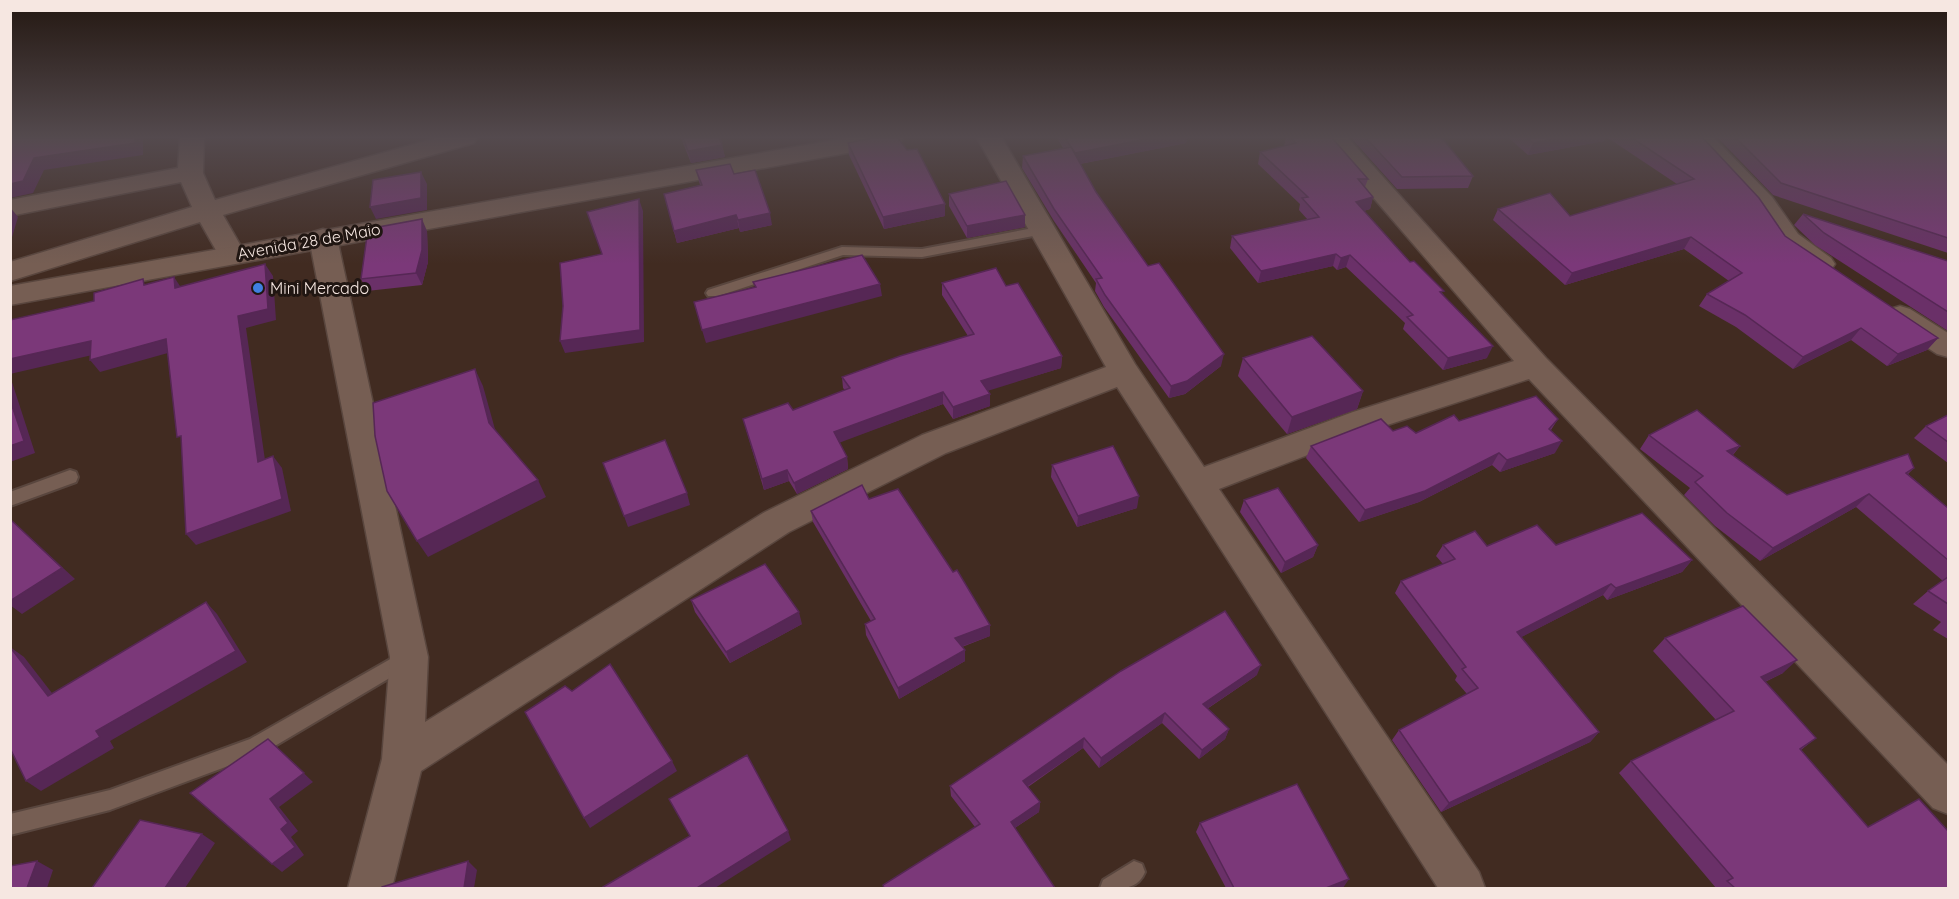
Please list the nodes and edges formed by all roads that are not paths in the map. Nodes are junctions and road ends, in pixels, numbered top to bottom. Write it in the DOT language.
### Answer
graph roads {
  1 [pos="154,180"];
  2 [pos="193,180"];
  3 [pos="317,180"];
  4 [pos="653,180"];
  5 [pos="1014,180"];
  6 [pos="1371,180"];
  7 [pos="1741,180"];
  8 [pos="1763,202"];
  9 [pos="10,208"];
  10 [pos="207,211"];
  11 [pos="1807,217"];
  12 [pos="1044,230"];
  13 [pos="323,238"];
  14 [pos="232,255"];
  15 [pos="10,272"];
  16 [pos="1842,278"];
  17 [pos="713,293"];
  18 [pos="10,296"];
  19 [pos="1881,303"];
  20 [pos="1948,347"];
  21 [pos="1535,366"];
  22 [pos="1124,372"];
  23 [pos="70,477"];
  24 [pos="1196,484"];
  25 [pos="10,500"];
  26 [pos="409,657"];
  27 [pos="403,759"];
  28 [pos="1948,794"];
  29 [pos="10,825"];
  30 [pos="1134,872"];
  31 [pos="370,888"];
  32 [pos="1111,888"];
  33 [pos="1463,888"];
  1 -- 9 [label="street"];
  2 -- 10 [label="street"];
  3 -- 10 [label="street"];
  4 -- 13 [label="street, Avenida 28 de Maio"];
  5 -- 12 [label="street"];
  6 -- 21 [label="street"];
  7 -- 8 [label="street"];
  8 -- 11 [label="street"];
  8 -- 16 [label="street"];
  10 -- 14 [label="street"];
  10 -- 15 [label="street"];
  12 -- 17 [label="lane"];
  12 -- 22 [label="street"];
  13 -- 14 [label="street, Avenida 28 de Maio"];
  13 -- 26 [label="street"];
  14 -- 18 [label="street, Avenida 28 de Maio"];
  19 -- 20 [label="street"];
  21 -- 24 [label="street"];
  21 -- 28 [label="street"];
  22 -- 24 [label="street"];
  22 -- 27 [label="street"];
  23 -- 25 [label="lane"];
  24 -- 33 [label="street"];
  26 -- 27 [label="street"];
  26 -- 29 [label="lane"];
  27 -- 31 [label="street"];
  30 -- 32 [label="lane"];
}
